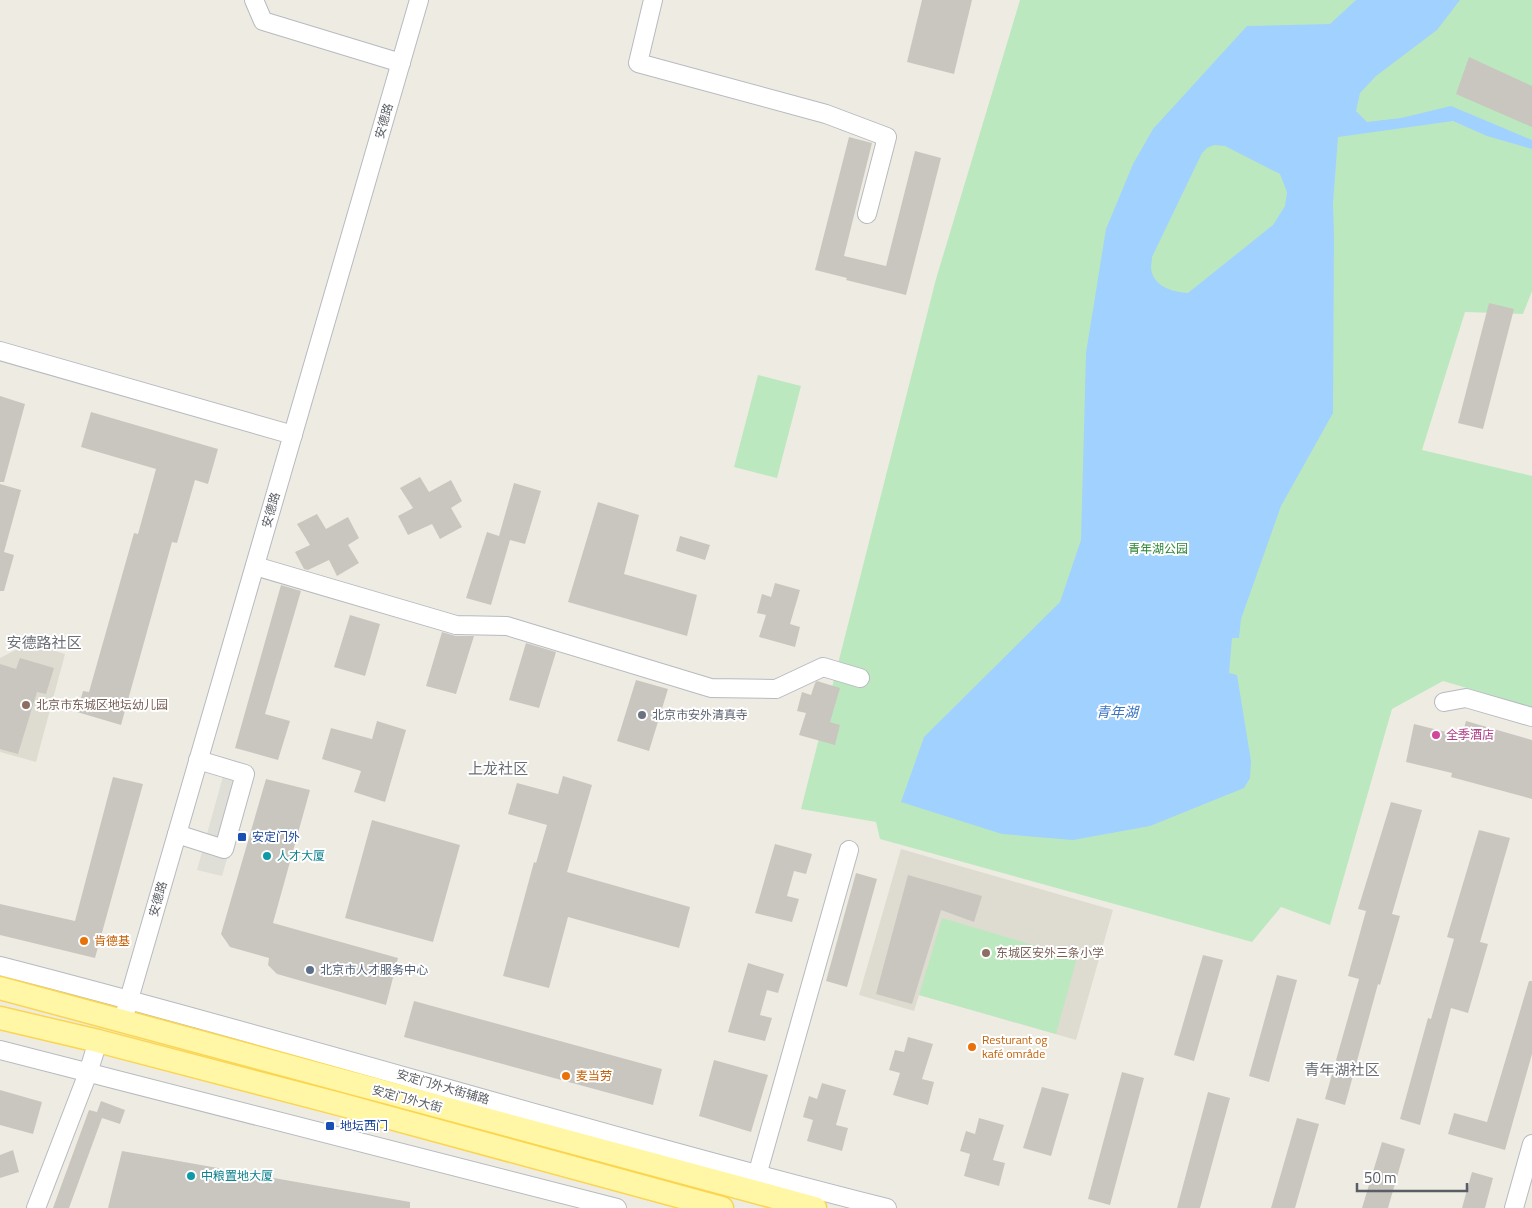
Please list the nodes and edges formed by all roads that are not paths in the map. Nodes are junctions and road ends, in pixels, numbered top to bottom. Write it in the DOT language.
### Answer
graph roads {
  1 [pos="254,0"];
  2 [pos="419,0"];
  3 [pos="653,0"];
  4 [pos="401,63"];
  5 [pos="867,214"];
  6 [pos="0,351"];
  7 [pos="293,435"];
  8 [pos="255,566"];
  9 [pos="860,678"];
  10 [pos="1444,702"];
  11 [pos="1532,717"];
  12 [pos="198,760"];
  13 [pos="177,834"];
  14 [pos="849,850"];
  15 [pos="0,966"];
  16 [pos="0,988"];
  17 [pos="126,1009"];
  18 [pos="0,1018"];
  19 [pos="98,1041"];
  20 [pos="0,1050"];
  21 [pos="88,1073"];
  22 [pos="1532,1144"];
  23 [pos="754,1184"];
  24 [pos="36,1208"];
  25 [pos="617,1208"];
  26 [pos="722,1208"];
  27 [pos="815,1208"];
  28 [pos="887,1208"];
  29 [pos="1514,1208"];
  1 -- 4 [label="street"];
  2 -- 4 [label="street, 安德路"];
  3 -- 5 [label="street"];
  4 -- 7 [label="street, 安德路"];
  6 -- 7 [label="street"];
  7 -- 8 [label="street, 安德路"];
  8 -- 9 [label="street"];
  8 -- 12 [label="street, 安德路"];
  10 -- 11 [label="street"];
  12 -- 13 [label="street, 安德路"];
  12 -- 13 [label="street"];
  13 -- 17 [label="street, 安德路"];
  14 -- 23 [label="street"];
  15 -- 17 [label="street"];
  16 -- 17 [label="main road, 安定门外大街"];
  17 -- 23 [label="main road, 安定门外大街"];
  18 -- 19 [label="main road, 安定门外大街"];
  19 -- 21 [label="street"];
  19 -- 26 [label="main road, 安定门外大街"];
  20 -- 21 [label="street"];
  21 -- 24 [label="street"];
  21 -- 25 [label="street"];
  22 -- 29 [label="street"];
  23 -- 27 [label="main road, 安定门外大街"];
  23 -- 28 [label="street"];
}
